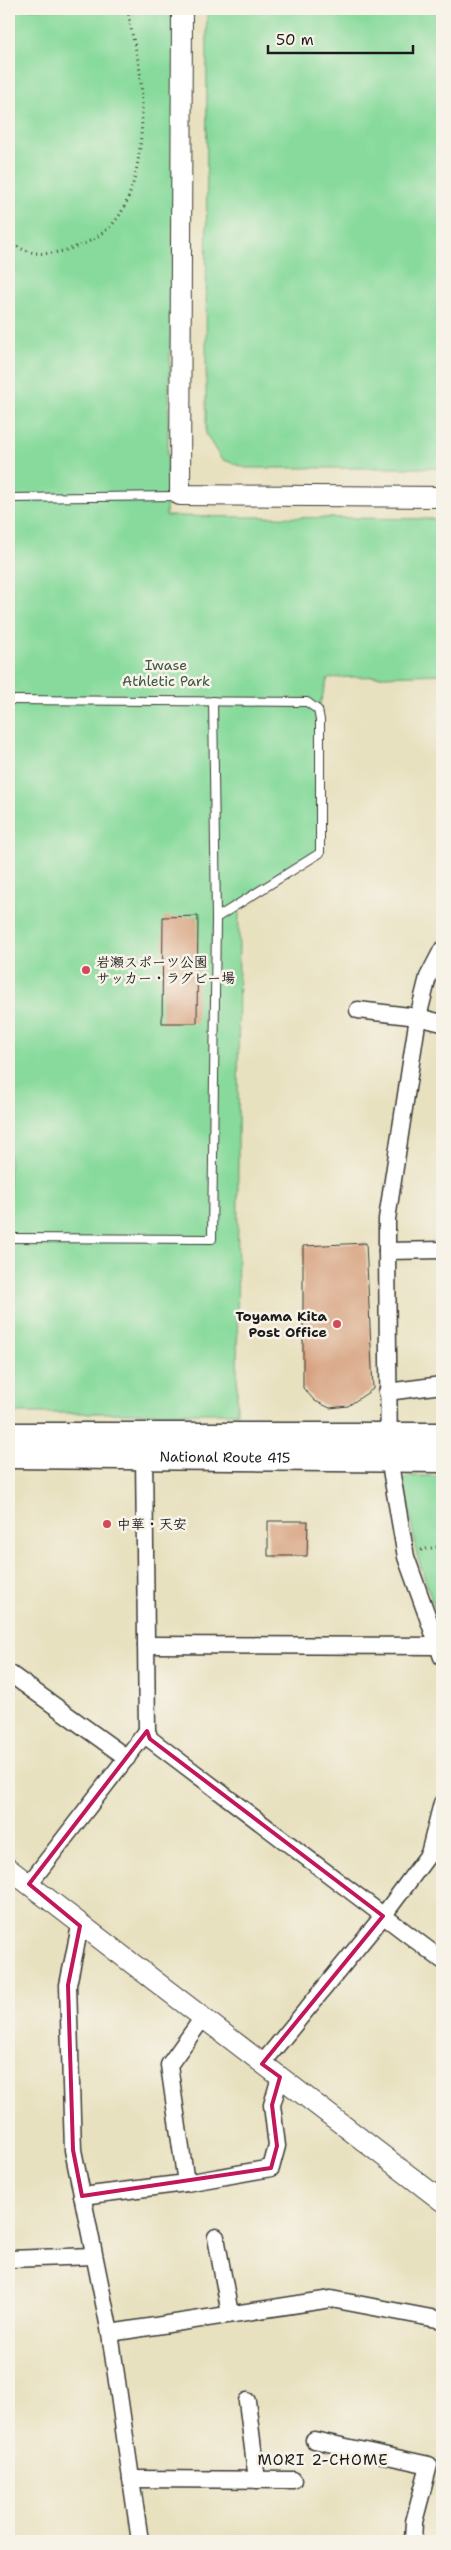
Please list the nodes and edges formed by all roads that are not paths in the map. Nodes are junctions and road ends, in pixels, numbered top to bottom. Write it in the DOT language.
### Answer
graph roads {
  1 [pos="182,9"];
  2 [pos="180,496"];
  3 [pos="9,498"];
  4 [pos="442,498"];
  5 [pos="9,700"];
  6 [pos="212,701"];
  7 [pos="216,918"];
  8 [pos="442,950"];
  9 [pos="358,1010"];
  10 [pos="418,1017"];
  11 [pos="442,1023"];
  12 [pos="9,1238"];
  13 [pos="442,1250"];
  14 [pos="387,1251"];
  15 [pos="442,1385"];
  16 [pos="387,1392"];
  17 [pos="9,1436"];
  18 [pos="442,1436"];
  19 [pos="388,1447"];
  20 [pos="9,1455"];
  21 [pos="144,1456"];
  22 [pos="442,1459"];
  23 [pos="146,1645"];
  24 [pos="440,1651"];
  25 [pos="9,1673"];
  26 [pos="147,1731"];
  27 [pos="126,1758"];
  28 [pos="442,1803"];
  29 [pos="9,1869"];
  30 [pos="29,1884"];
  31 [pos="383,1916"];
  32 [pos="80,1926"];
  33 [pos="442,1960"];
  34 [pos="202,2019"];
  35 [pos="262,2064"];
  36 [pos="280,2077"];
  37 [pos="186,2182"];
  38 [pos="82,2196"];
  39 [pos="442,2201"];
  40 [pos="216,2237"];
  41 [pos="94,2256"];
  42 [pos="9,2259"];
  43 [pos="230,2314"];
  44 [pos="442,2320"];
  45 [pos="110,2332"];
  46 [pos="247,2401"];
  47 [pos="314,2440"];
  48 [pos="131,2480"];
  49 [pos="257,2480"];
  50 [pos="293,2480"];
  51 [pos="140,2541"];
  52 [pos="413,2541"];
  1 -- 2 [label="street"];
  2 -- 3 [label="lane"];
  2 -- 4 [label="street"];
  5 -- 6 [label="lane"];
  6 -- 7 [label="lane"];
  6 -- 7 [label="lane"];
  7 -- 12 [label="lane"];
  8 -- 10 [label="street"];
  9 -- 10 [label="street"];
  10 -- 11 [label="street"];
  10 -- 14 [label="street"];
  13 -- 14 [label="street"];
  14 -- 16 [label="street"];
  15 -- 16 [label="street"];
  16 -- 19 [label="street"];
  17 -- 19 [label="highway, National Route 415"];
  18 -- 19 [label="highway, National Route 415"];
  19 -- 21 [label="highway, National Route 415"];
  19 -- 22 [label="highway, National Route 415"];
  19 -- 24 [label="street"];
  20 -- 21 [label="highway, National Route 415"];
  21 -- 23 [label="street"];
  23 -- 24 [label="street"];
  23 -- 26 [label="street"];
  25 -- 27 [label="street"];
  26 -- 27 [label="street"];
  26 -- 31 [label="street"];
  27 -- 30 [label="street"];
  28 -- 31 [label="street"];
  29 -- 30 [label="street"];
  30 -- 32 [label="street"];
  31 -- 33 [label="street"];
  31 -- 35 [label="street"];
  32 -- 34 [label="street"];
  32 -- 38 [label="street"];
  34 -- 35 [label="street"];
  34 -- 37 [label="street"];
  35 -- 36 [label="street"];
  36 -- 37 [label="street"];
  36 -- 39 [label="street"];
  37 -- 38 [label="street"];
  38 -- 41 [label="street"];
  40 -- 43 [label="street"];
  41 -- 42 [label="street"];
  41 -- 45 [label="street"];
  43 -- 44 [label="street"];
  43 -- 45 [label="street"];
  45 -- 48 [label="street"];
  46 -- 49 [label="street"];
  47 -- 52 [label="street"];
  48 -- 49 [label="street"];
  48 -- 51 [label="street"];
  49 -- 50 [label="street"];
}
